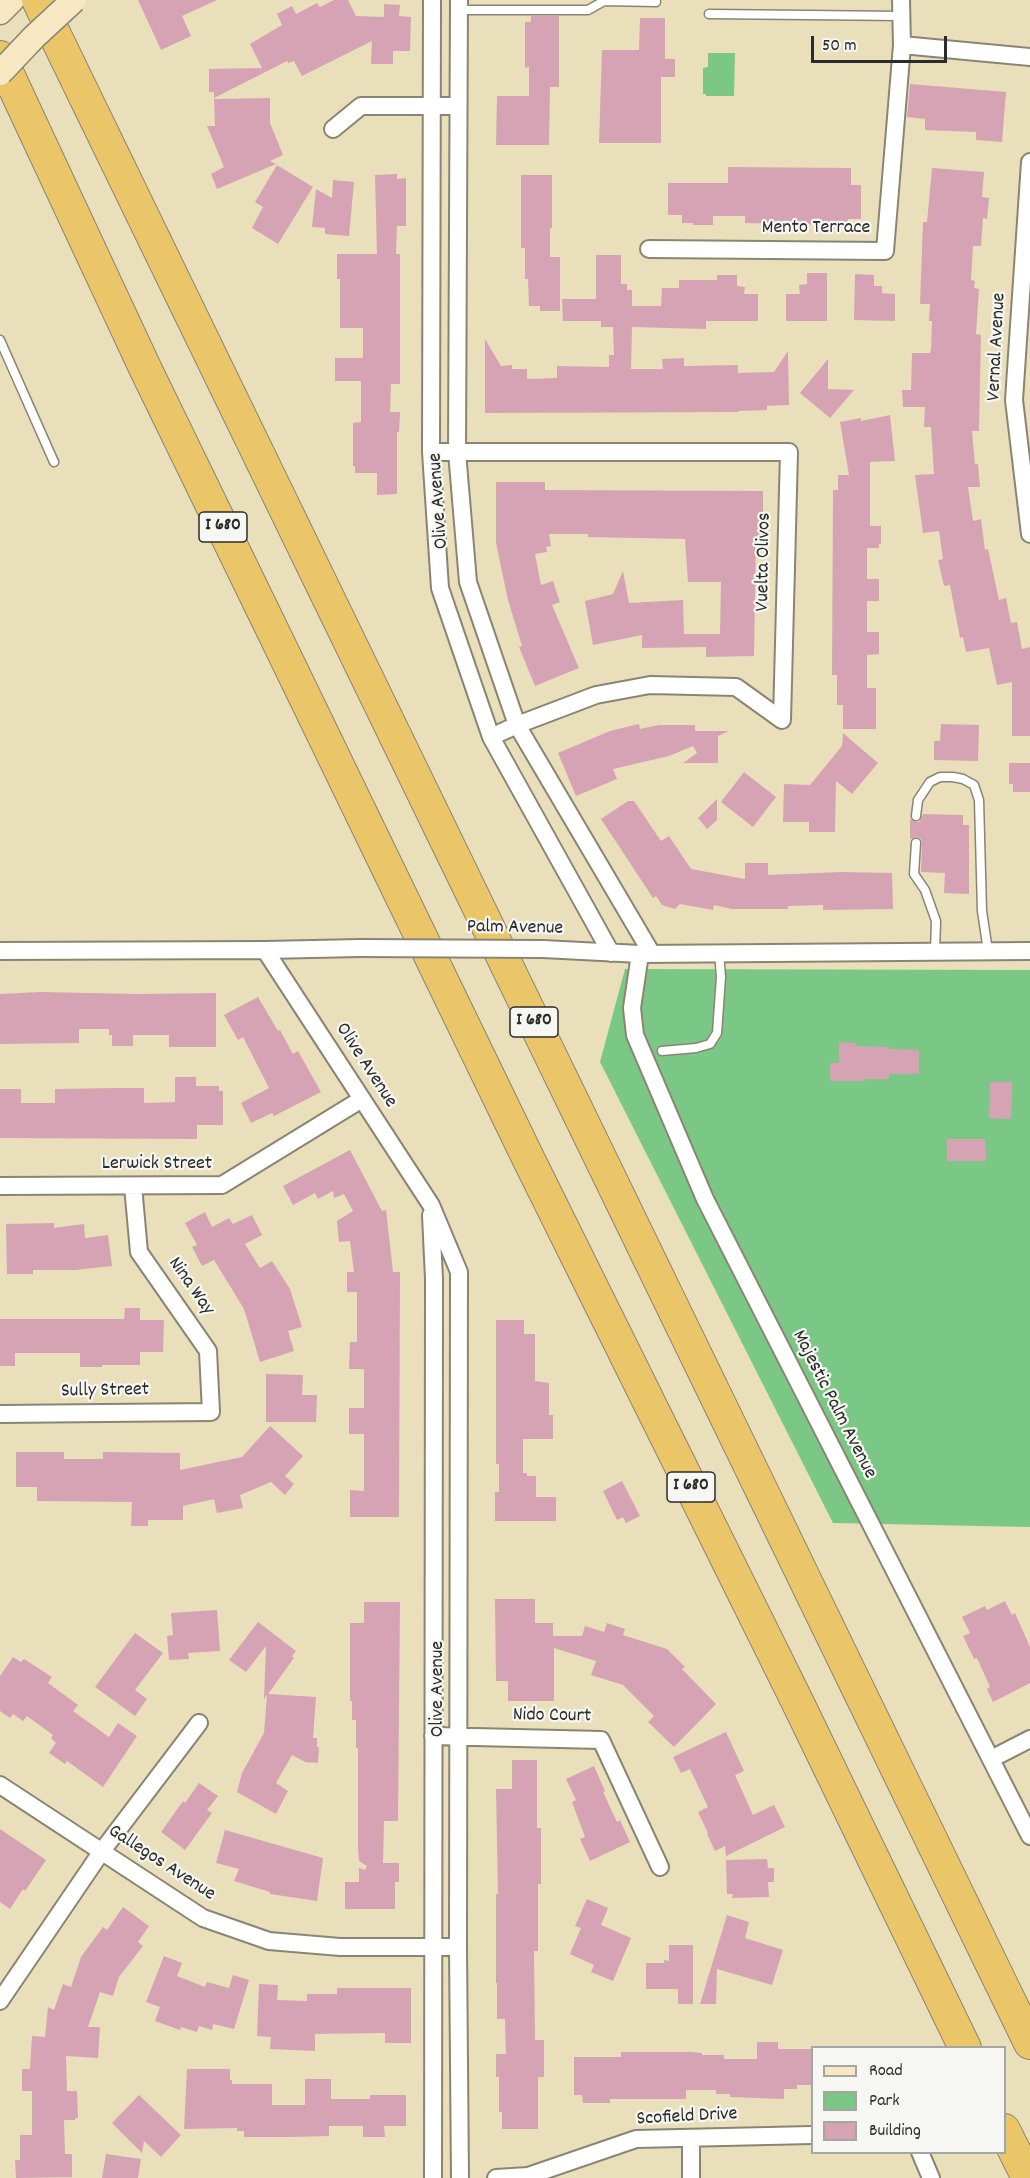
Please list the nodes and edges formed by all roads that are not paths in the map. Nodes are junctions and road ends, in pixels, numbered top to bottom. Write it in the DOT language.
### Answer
graph roads {
  1 [pos="12,0"];
  2 [pos="38,0"];
  3 [pos="74,0"];
  4 [pos="432,0"];
  5 [pos="656,2"];
  6 [pos="459,5"];
  7 [pos="901,8"];
  8 [pos="0,12"];
  9 [pos="709,14"];
  10 [pos="902,45"];
  11 [pos="0,57"];
  12 [pos="1030,57"];
  13 [pos="0,73"];
  14 [pos="0,90"];
  15 [pos="432,106"];
  16 [pos="458,106"];
  17 [pos="33,125"];
  18 [pos="333,129"];
  19 [pos="1030,162"];
  20 [pos="649,249"];
  21 [pos="0,340"];
  22 [pos="431,452"];
  23 [pos="457,452"];
  24 [pos="54,462"];
  25 [pos="1030,534"];
  26 [pos="517,725"];
  27 [pos="490,737"];
  28 [pos="916,816"];
  29 [pos="916,843"];
  30 [pos="265,950"];
  31 [pos="0,951"];
  32 [pos="988,951"];
  33 [pos="1030,951"];
  34 [pos="935,952"];
  35 [pos="611,953"];
  36 [pos="719,953"];
  37 [pos="646,954"];
  38 [pos="662,1052"];
  39 [pos="362,1099"];
  40 [pos="0,1186"];
  41 [pos="133,1186"];
  42 [pos="431,1205"];
  43 [pos="211,1412"];
  44 [pos="0,1414"];
  45 [pos="199,1723"];
  46 [pos="433,1736"];
  47 [pos="460,1736"];
  48 [pos="1030,1739"];
  49 [pos="991,1759"];
  50 [pos="0,1785"];
  51 [pos="1030,1836"];
  52 [pos="102,1851"];
  53 [pos="660,1868"];
  54 [pos="458,1947"];
  55 [pos="432,1948"];
  56 [pos="0,2001"];
  57 [pos="1030,2043"];
  58 [pos="964,2046"];
  59 [pos="1006,2132"];
  60 [pos="811,2135"];
  61 [pos="691,2138"];
  62 [pos="921,2154"];
  63 [pos="433,2178"];
  64 [pos="460,2178"];
  65 [pos="496,2178"];
  66 [pos="691,2178"];
  67 [pos="931,2178"];
  68 [pos="1028,2178"];
  1 -- 8 [label="main road"];
  2 -- 57 [label="highway, I 680"];
  3 -- 13 [label="main road, bridge"];
  4 -- 15 [label="street, Olive Avenue"];
  5 -- 6 [label="lane"];
  6 -- 16 [label="street, Olive Avenue"];
  7 -- 9 [label="lane"];
  7 -- 10 [label="street"];
  10 -- 12 [label="street"];
  10 -- 20 [label="street, Mento Terrace"];
  11 -- 17 [label="highway, I 680"];
  14 -- 17 [label="highway"];
  15 -- 16 [label="street"];
  15 -- 18 [label="street"];
  15 -- 22 [label="street, Olive Avenue"];
  16 -- 23 [label="street, Olive Avenue"];
  17 -- 58 [label="highway, I 680"];
  19 -- 25 [label="street, Vernal Avenue"];
  21 -- 24 [label="lane"];
  22 -- 23 [label="street, Vuelta Olivos"];
  22 -- 27 [label="street, Olive Avenue"];
  23 -- 26 [label="street, Olive Avenue"];
  23 -- 26 [label="street, Vuelta Olivos"];
  26 -- 27 [label="street, Vuelta Olivos"];
  26 -- 37 [label="street, Olive Avenue"];
  27 -- 35 [label="street, Olive Avenue"];
  28 -- 32 [label="lane"];
  29 -- 34 [label="lane"];
  30 -- 31 [label="street, Palm Avenue"];
  30 -- 35 [label="street, Palm Avenue, bridge"];
  30 -- 39 [label="street, Olive Avenue"];
  32 -- 33 [label="street, Palm Avenue"];
  32 -- 34 [label="street, Palm Avenue"];
  34 -- 36 [label="street, Palm Avenue"];
  35 -- 37 [label="street, Palm Avenue"];
  36 -- 37 [label="street, Palm Avenue"];
  36 -- 38 [label="lane"];
  37 -- 49 [label="street, Majestic Palm Avenue"];
  39 -- 41 [label="street, Lerwick Street"];
  39 -- 42 [label="street, Olive Avenue"];
  40 -- 41 [label="street, Lerwick Street"];
  41 -- 43 [label="street, Nina Way"];
  42 -- 46 [label="street, Olive Avenue"];
  42 -- 47 [label="street, Olive Avenue"];
  43 -- 44 [label="street, Sully Street"];
  45 -- 52 [label="street"];
  46 -- 47 [label="street, Nido Court"];
  46 -- 55 [label="street, Olive Avenue"];
  47 -- 53 [label="street, Nido Court"];
  47 -- 54 [label="street, Olive Avenue"];
  48 -- 49 [label="street"];
  49 -- 51 [label="street, Majestic Palm Avenue"];
  50 -- 52 [label="street, Gallegos Avenue"];
  52 -- 55 [label="street, Gallegos Avenue"];
  52 -- 56 [label="street"];
  54 -- 55 [label="street, Gallegos Avenue"];
  54 -- 64 [label="street, Olive Avenue"];
  55 -- 63 [label="street, Olive Avenue"];
  59 -- 68 [label="highway"];
  60 -- 61 [label="street, Scofield Drive"];
  61 -- 65 [label="street, Scofield Drive"];
  61 -- 66 [label="street"];
  62 -- 67 [label="street"];
}
